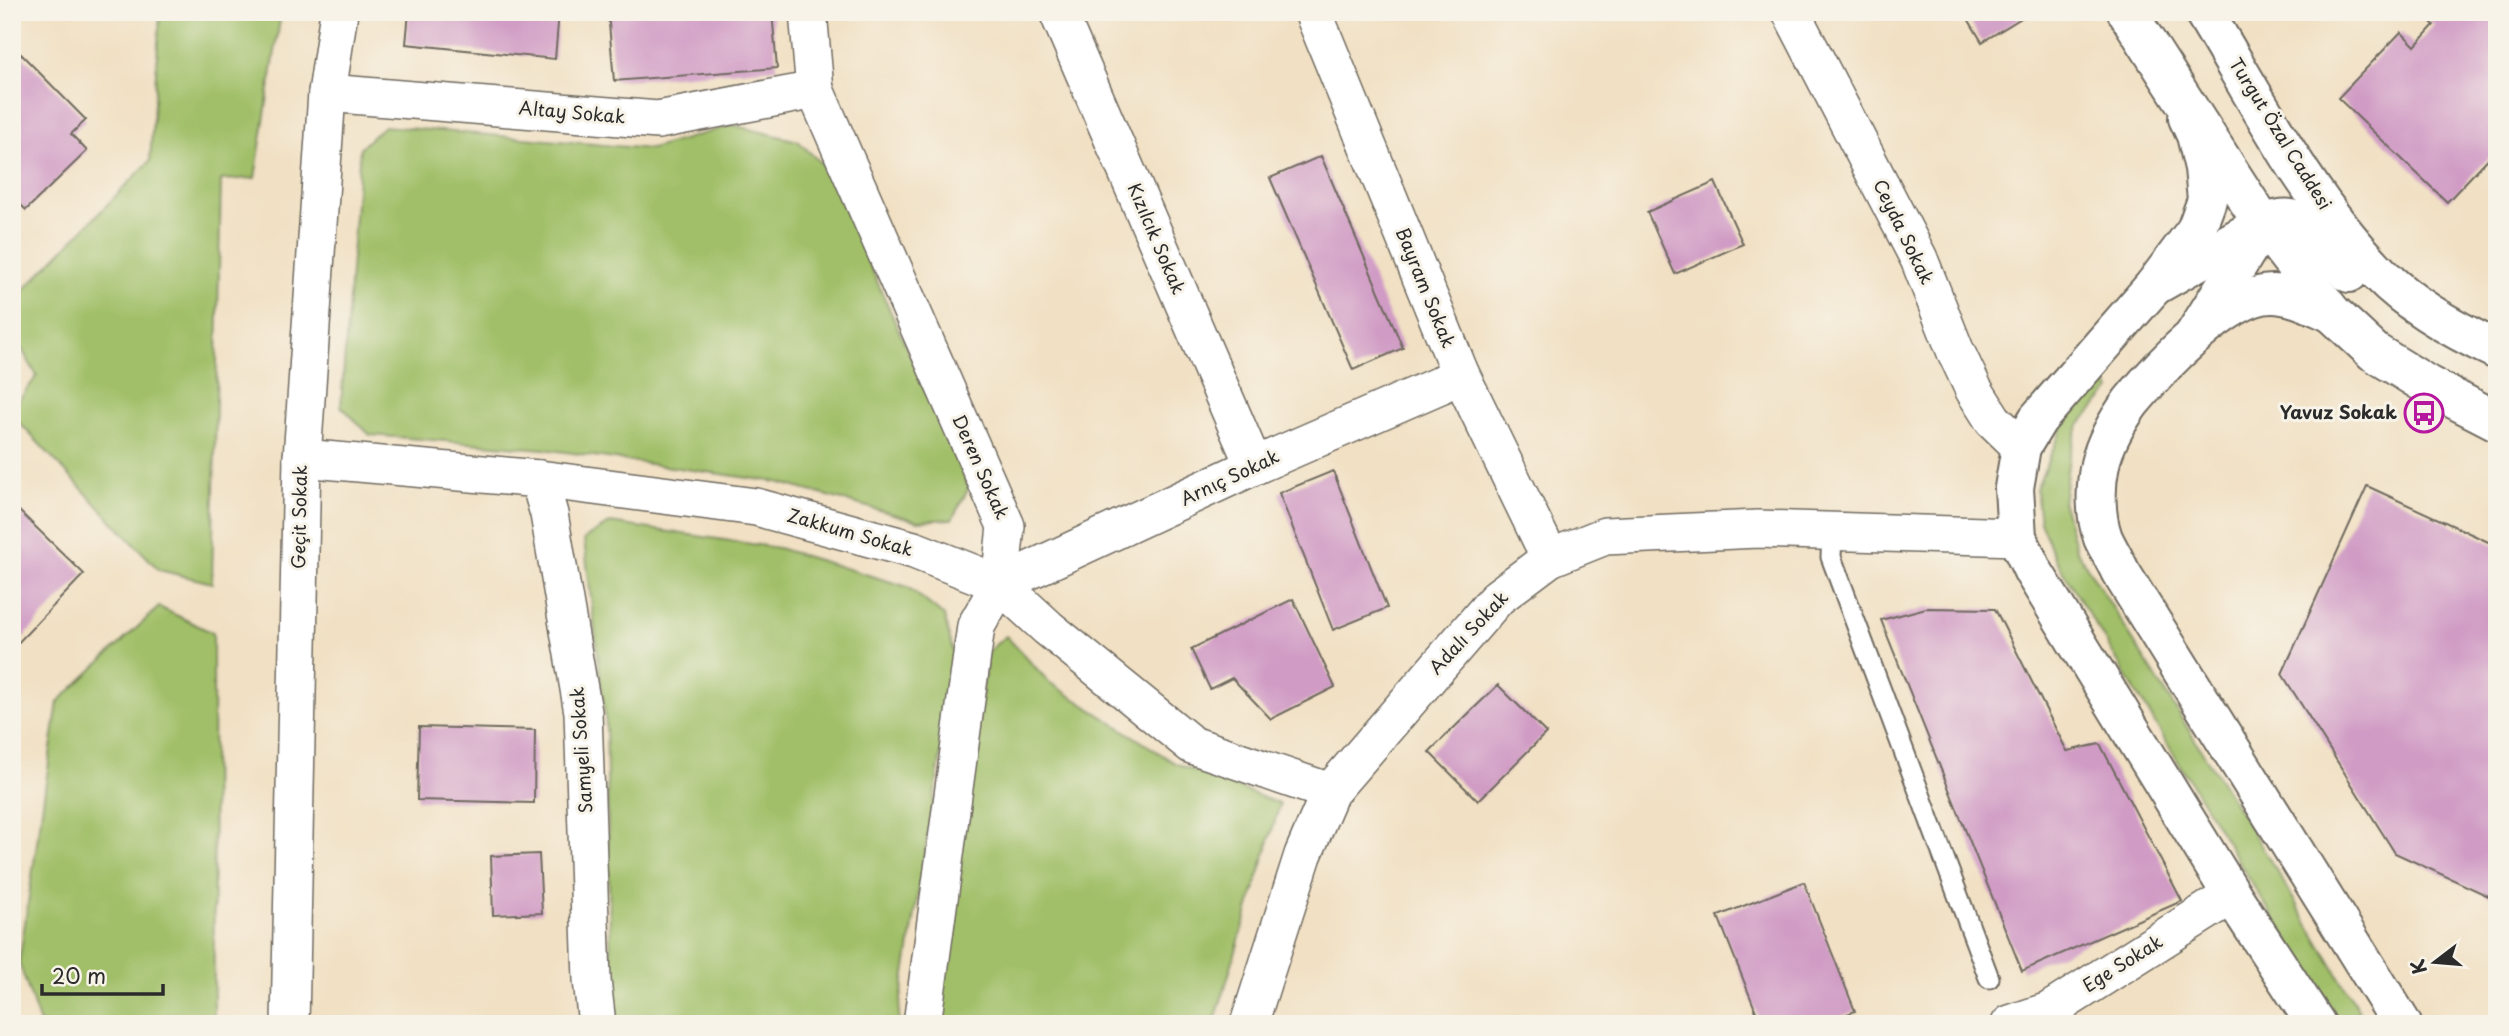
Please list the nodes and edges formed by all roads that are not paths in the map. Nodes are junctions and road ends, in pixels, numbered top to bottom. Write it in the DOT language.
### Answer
graph roads {
  1 [pos="339,12"];
  2 [pos="808,12"];
  3 [pos="1058,12"];
  4 [pos="1313,12"];
  5 [pos="1791,12"];
  6 [pos="2126,12"];
  7 [pos="2204,12"];
  8 [pos="2170,80"];
  9 [pos="815,90"];
  10 [pos="327,93"];
  11 [pos="2269,120"];
  12 [pos="2263,224"];
  13 [pos="2154,286"];
  14 [pos="2332,313"];
  15 [pos="2195,334"];
  16 [pos="2497,349"];
  17 [pos="2497,365"];
  18 [pos="1460,373"];
  19 [pos="2497,421"];
  20 [pos="2021,447"];
  21 [pos="302,458"];
  22 [pos="1254,466"];
  23 [pos="539,479"];
  24 [pos="1832,533"];
  25 [pos="2017,537"];
  26 [pos="1550,558"];
  27 [pos="1000,584"];
  28 [pos="1330,792"];
  29 [pos="2232,895"];
  30 [pos="1989,978"];
  31 [pos="290,1024"];
  32 [pos="597,1024"];
  33 [pos="922,1024"];
  34 [pos="1249,1024"];
  35 [pos="2010,1024"];
  36 [pos="2316,1024"];
  37 [pos="2402,1024"];
  1 -- 10 [label="street, Geçit Sokak"];
  2 -- 9 [label="street, Deren Sokak"];
  3 -- 22 [label="street, Kızılcık Sokak"];
  4 -- 18 [label="street, Bayram Sokak"];
  5 -- 20 [label="street, Ceyda Sokak"];
  6 -- 8 [label="main road"];
  7 -- 11 [label="main road, Turgut Özal Caddesi"];
  8 -- 12 [label="main road"];
  8 -- 13 [label="main road"];
  9 -- 10 [label="street, Altay Sokak"];
  9 -- 27 [label="street, Deren Sokak"];
  10 -- 21 [label="street, Geçit Sokak"];
  11 -- 12 [label="main road"];
  11 -- 16 [label="main road, Turgut Özal Caddesi"];
  12 -- 13 [label="main road"];
  12 -- 14 [label="main road"];
  12 -- 15 [label="main road"];
  12 -- 17 [label="main road"];
  13 -- 20 [label="main road"];
  14 -- 15 [label="main road"];
  14 -- 19 [label="main road"];
  15 -- 37 [label="main road"];
  18 -- 22 [label="street, Arnıç Sokak"];
  18 -- 26 [label="street, Bayram Sokak"];
  20 -- 25 [label="main road"];
  21 -- 23 [label="street, Zakkum Sokak"];
  21 -- 31 [label="street, Geçit Sokak"];
  22 -- 27 [label="street, Arnıç Sokak"];
  23 -- 27 [label="street, Zakkum Sokak"];
  23 -- 32 [label="street, Samyeli Sokak"];
  24 -- 25 [label="street, Adalı Sokak"];
  24 -- 26 [label="street, Adalı Sokak"];
  24 -- 30 [label="lane"];
  25 -- 29 [label="main road"];
  26 -- 28 [label="street, Adalı Sokak"];
  27 -- 28 [label="street, Zakkum Sokak"];
  27 -- 33 [label="street, Deren Sokak"];
  28 -- 34 [label="street, Adalı Sokak"];
  29 -- 35 [label="street, Ege Sokak"];
  29 -- 36 [label="main road"];
}
